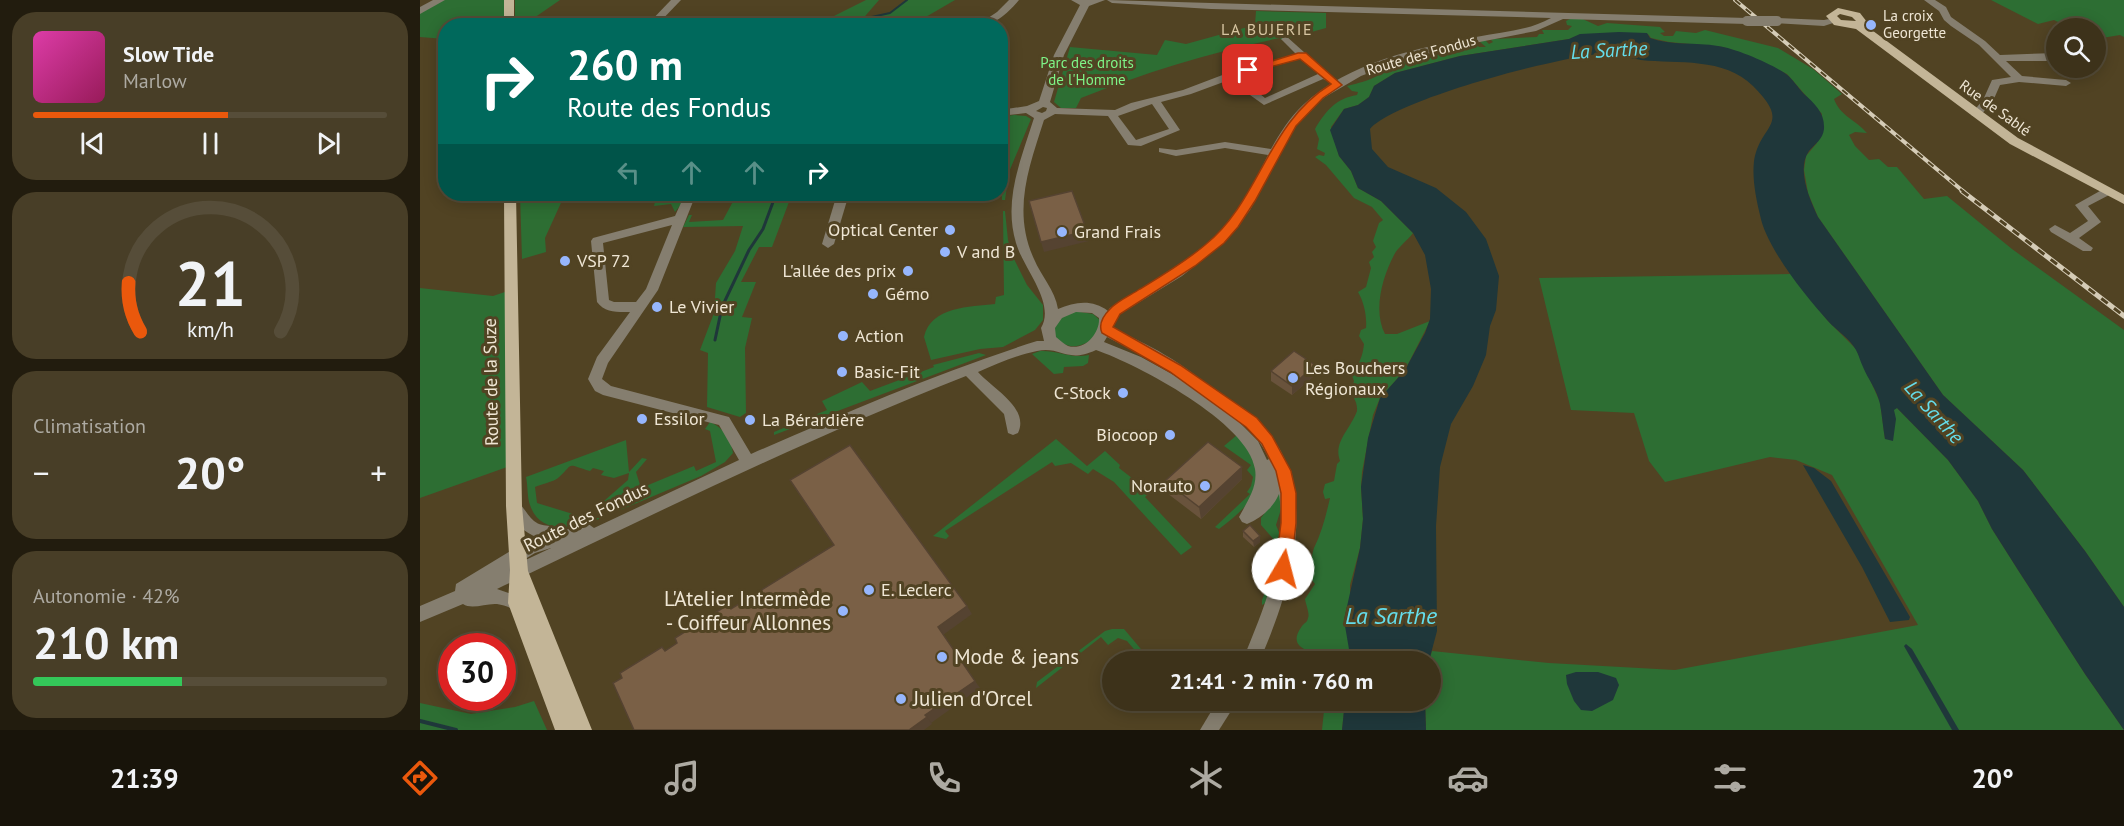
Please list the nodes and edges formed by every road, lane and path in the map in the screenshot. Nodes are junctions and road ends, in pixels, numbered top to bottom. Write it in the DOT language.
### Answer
graph roads {
  1 [pos="440,0"];
  2 [pos="509,0"];
  3 [pos="676,0"];
  4 [pos="1014,0"];
  5 [pos="1100,0"];
  6 [pos="1112,0"];
  7 [pos="1826,0"];
  8 [pos="1929,0"];
  9 [pos="1080,2"];
  10 [pos="1166,2"];
  11 [pos="420,11"];
  12 [pos="1563,15"];
  13 [pos="1836,16"];
  14 [pos="509,18"];
  15 [pos="658,18"];
  16 [pos="993,18"];
  17 [pos="1286,39"];
  18 [pos="1302,55"];
  19 [pos="1996,58"];
  20 [pos="2046,58"];
  21 [pos="1323,75"];
  22 [pos="1230,76"];
  23 [pos="2019,79"];
  24 [pos="2066,83"];
  25 [pos="1337,85"];
  26 [pos="1155,101"];
  27 [pos="1048,107"];
  28 [pos="1008,113"];
  29 [pos="1035,113"];
  30 [pos="1111,113"];
  31 [pos="1976,114"];
  32 [pos="1163,150"];
  33 [pos="1274,153"];
  34 [pos="2107,191"];
  35 [pos="2124,200"];
  36 [pos="510,201"];
  37 [pos="687,201"];
  38 [pos="841,201"];
  39 [pos="680,219"];
  40 [pos="2055,229"];
  41 [pos="2070,238"];
  42 [pos="828,244"];
  43 [pos="2087,248"];
  44 [pos="1032,269"];
  45 [pos="1168,278"];
  46 [pos="640,307"];
  47 [pos="1083,307"];
  48 [pos="1050,324"];
  49 [pos="1107,326"];
  50 [pos="1056,345"];
  51 [pos="1095,345"];
  52 [pos="968,369"];
  53 [pos="952,375"];
  54 [pos="1243,421"];
  55 [pos="1013,429"];
  56 [pos="748,462"];
  57 [pos="670,498"];
  58 [pos="514,506"];
  59 [pos="588,530"];
  60 [pos="518,562"];
  61 [pos="517,603"];
  62 [pos="426,611"];
  63 [pos="1255,651"];
  64 [pos="1222,711"];
  65 [pos="565,730"];
  66 [pos="582,730"];
  67 [pos="1209,730"];
  1 -- 11 [label="street"];
  2 -- 14 [label="main road"];
  3 -- 15 [label="street"];
  4 -- 16 [label="street"];
  5 -- 9 [label="street"];
  6 -- 10 [label="street"];
  7 -- 13 [label="main road"];
  8 -- 19 [label="street"];
  9 -- 27 [label="street"];
  10 -- 12 [label="street"];
  12 -- 13 [label="street, bridge"];
  12 -- 25 [label="street, Route des Fondus"];
  13 -- 31 [label="main road, Rue de Sablé"];
  17 -- 18 [label="street"];
  18 -- 21 [label="street"];
  18 -- 22 [label="street"];
  19 -- 20 [label="street"];
  19 -- 23 [label="street"];
  21 -- 22 [label="street"];
  21 -- 25 [label="street"];
  22 -- 26 [label="street"];
  23 -- 24 [label="street"];
  23 -- 31 [label="street"];
  25 -- 33 [label="street, Route des Fondus"];
  26 -- 30 [label="street"];
  26 -- 30 [label="street"];
  27 -- 29 [label="street"];
  27 -- 30 [label="street"];
  28 -- 29 [label="street"];
  29 -- 44 [label="street"];
  31 -- 34 [label="main road, Rue de Sablé"];
  32 -- 33 [label="street"];
  33 -- 45 [label="street, Route des Fondus"];
  34 -- 35 [label="main road, Rue de Sablé"];
  34 -- 41 [label="street"];
  36 -- 58 [label="main road, Route de la Suze"];
  37 -- 39 [label="street"];
  38 -- 42 [label="street"];
  39 -- 46 [label="street"];
  39 -- 46 [label="street"];
  40 -- 41 [label="street"];
  41 -- 43 [label="street"];
  44 -- 47 [label="street"];
  44 -- 48 [label="street"];
  45 -- 47 [label="street, Route des Fondus"];
  45 -- 49 [label="street, Route des Fondus"];
  46 -- 56 [label="street"];
  47 -- 48 [label="street"];
  47 -- 49 [label="street"];
  48 -- 50 [label="street"];
  48 -- 53 [label="street, Route des Fondus"];
  49 -- 51 [label="street"];
  49 -- 63 [label="street"];
  50 -- 51 [label="street"];
  50 -- 52 [label="street, Route des Fondus"];
  51 -- 54 [label="street"];
  52 -- 53 [label="street, Route des Fondus"];
  52 -- 55 [label="street"];
  53 -- 56 [label="street, Route des Fondus"];
  56 -- 57 [label="street, Route des Fondus"];
  57 -- 59 [label="street, Route des Fondus"];
  57 -- 60 [label="street, Route des Fondus"];
  58 -- 59 [label="street, Route des Fondus"];
  58 -- 60 [label="main road, Route de la Suze"];
  59 -- 60 [label="street, Route des Fondus"];
  60 -- 61 [label="main road, Route de la Suze"];
  60 -- 62 [label="street"];
  60 -- 66 [label="main road, Route de la Suze"];
  61 -- 62 [label="street"];
  61 -- 65 [label="main road, Route de la Suze"];
  64 -- 67 [label="street"];
}
